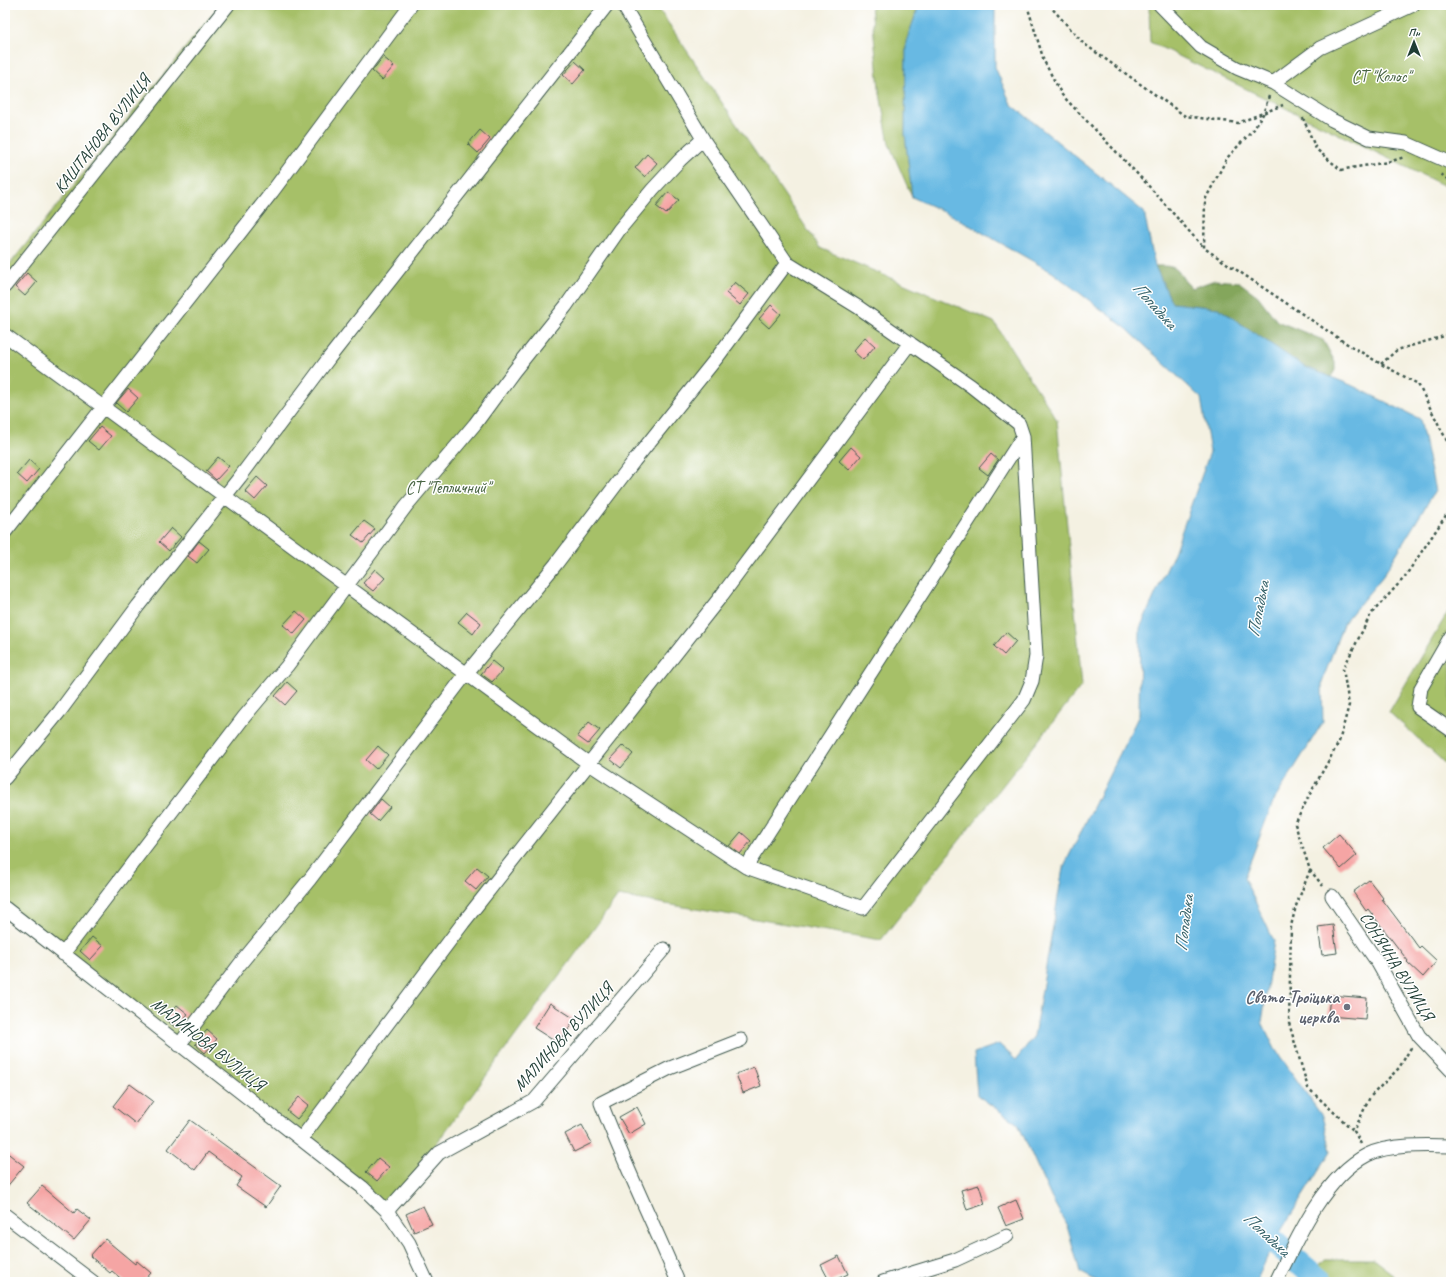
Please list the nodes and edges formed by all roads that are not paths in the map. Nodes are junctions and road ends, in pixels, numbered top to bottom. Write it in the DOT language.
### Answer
graph roads {
  1 [pos="228,5"];
  2 [pos="411,5"];
  3 [pos="607,5"];
  4 [pos="623,5"];
  5 [pos="1160,5"];
  6 [pos="1413,5"];
  7 [pos="1273,83"];
  8 [pos="703,139"];
  9 [pos="1451,163"];
  10 [pos="787,263"];
  11 [pos="5,286"];
  12 [pos="5,335"];
  13 [pos="910,343"];
  14 [pos="104,408"];
  15 [pos="1024,436"];
  16 [pos="225,497"];
  17 [pos="5,532"];
  18 [pos="346,586"];
  19 [pos="1451,636"];
  20 [pos="466,674"];
  21 [pos="1451,730"];
  22 [pos="588,763"];
  23 [pos="5,778"];
  24 [pos="746,867"];
  25 [pos="1332,896"];
  26 [pos="5,908"];
  27 [pos="664,950"];
  28 [pos="63,954"];
  29 [pos="741,1040"];
  30 [pos="179,1045"];
  31 [pos="1451,1070"];
  32 [pos="301,1140"];
  33 [pos="1451,1146"];
  34 [pos="387,1211"];
  35 [pos="5,1215"];
  36 [pos="1007,1236"];
  37 [pos="93,1282"];
  38 [pos="427,1282"];
  39 [pos="678,1282"];
  40 [pos="883,1282"];
  41 [pos="1276,1282"];
  1 -- 11 [label="street, КАШТАНОВА ВУЛИЦЯ"];
  2 -- 14 [label="street"];
  3 -- 16 [label="street"];
  4 -- 8 [label="street"];
  5 -- 7 [label="street"];
  6 -- 7 [label="street"];
  7 -- 9 [label="street"];
  8 -- 10 [label="street"];
  8 -- 18 [label="street"];
  10 -- 13 [label="street"];
  10 -- 20 [label="street"];
  12 -- 14 [label="street"];
  13 -- 15 [label="street"];
  13 -- 22 [label="street"];
  14 -- 16 [label="street"];
  14 -- 17 [label="street"];
  15 -- 24 [label="street"];
  15 -- 24 [label="street"];
  16 -- 18 [label="street"];
  16 -- 23 [label="street"];
  18 -- 20 [label="street"];
  18 -- 28 [label="street"];
  19 -- 21 [label="street"];
  20 -- 22 [label="street"];
  20 -- 30 [label="street"];
  22 -- 24 [label="street"];
  22 -- 32 [label="street"];
  25 -- 31 [label="street, СОНЯЧНА ВУЛИЦЯ"];
  26 -- 28 [label="street, МАЛИНОВА ВУЛИЦЯ"];
  27 -- 34 [label="street, МАЛИНОВА ВУЛИЦЯ"];
  28 -- 30 [label="street, МАЛИНОВА ВУЛИЦЯ"];
  29 -- 39 [label="street"];
  30 -- 32 [label="street, МАЛИНОВА ВУЛИЦЯ"];
  32 -- 34 [label="street, МАЛИНОВА ВУЛИЦЯ"];
  33 -- 41 [label="street"];
  34 -- 38 [label="street, МАЛИНОВА ВУЛИЦЯ"];
  35 -- 37 [label="street"];
  36 -- 40 [label="street"];
}
